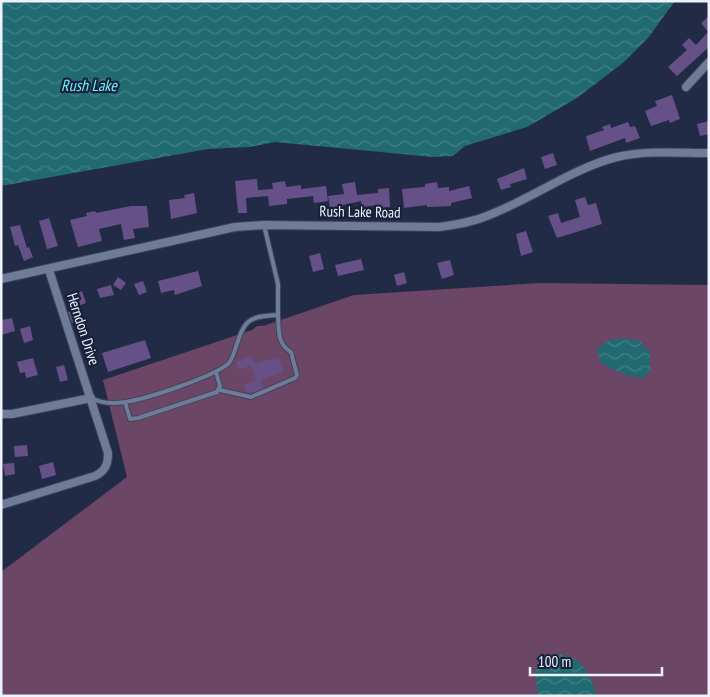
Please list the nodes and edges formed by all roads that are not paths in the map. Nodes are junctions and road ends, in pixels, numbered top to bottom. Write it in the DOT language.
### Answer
graph roads {
  1 [pos="709,62"];
  2 [pos="686,87"];
  3 [pos="709,153"];
  4 [pos="264,225"];
  5 [pos="48,270"];
  6 [pos="1,279"];
  7 [pos="278,315"];
  8 [pos="216,372"];
  9 [pos="220,390"];
  10 [pos="91,398"];
  11 [pos="125,402"];
  12 [pos="1,414"];
  13 [pos="1,505"];
  1 -- 2 [label="street"];
  3 -- 4 [label="street, Rush Lake Road"];
  4 -- 5 [label="street, Rush Lake Road"];
  4 -- 7 [label="lane"];
  5 -- 6 [label="street, Rush Lake Road"];
  5 -- 10 [label="street, Herndon Drive"];
  7 -- 8 [label="lane"];
  7 -- 9 [label="lane"];
  8 -- 9 [label="lane"];
  8 -- 11 [label="lane"];
  9 -- 11 [label="lane"];
  10 -- 11 [label="lane"];
  10 -- 12 [label="street"];
  10 -- 13 [label="street, Herndon Drive"];
}
